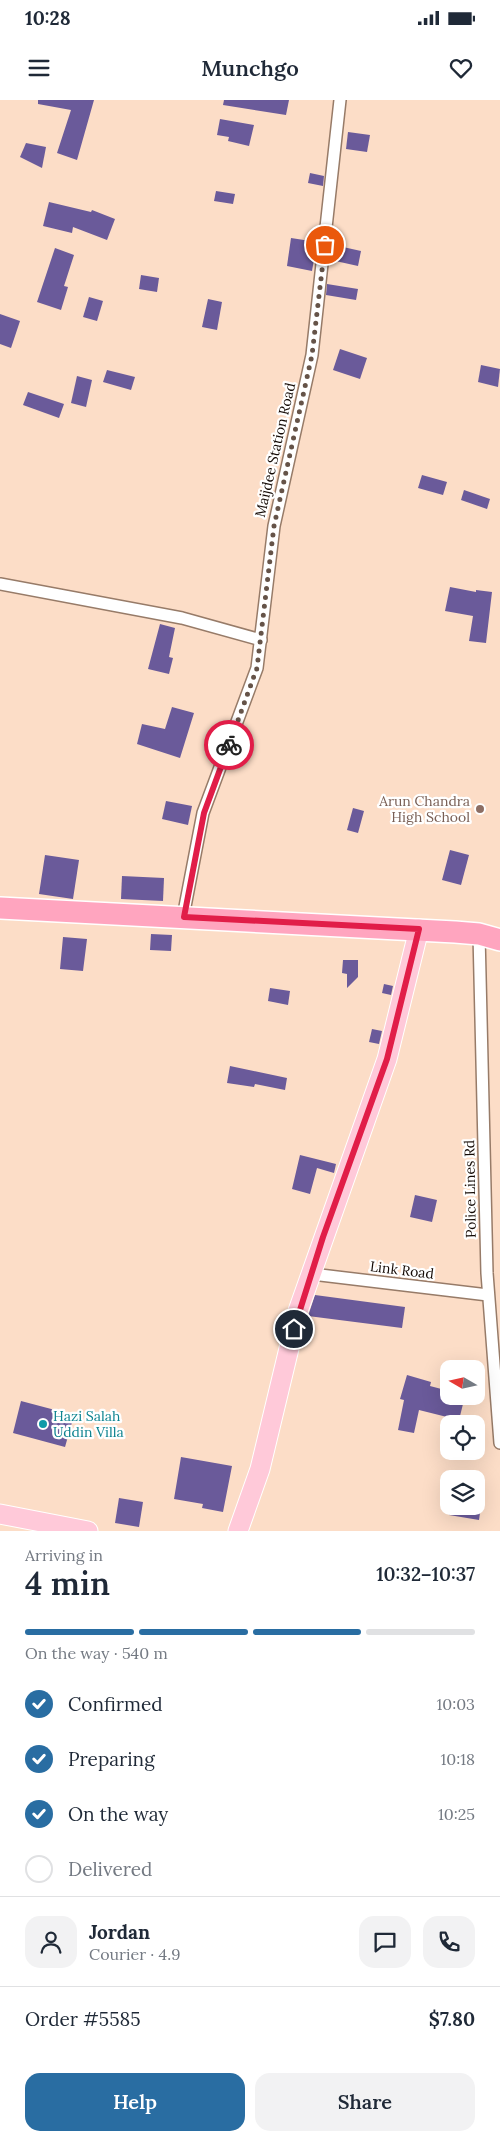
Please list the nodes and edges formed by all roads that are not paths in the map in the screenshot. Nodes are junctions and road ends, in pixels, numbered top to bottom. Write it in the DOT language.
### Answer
graph roads {
  1 [pos="340,100"];
  2 [pos="0,584"];
  3 [pos="261,640"];
  4 [pos="0,908"];
  5 [pos="184,917"];
  6 [pos="419,929"];
  7 [pos="479,934"];
  8 [pos="500,940"];
  9 [pos="312,1274"];
  10 [pos="488,1295"];
  11 [pos="497,1374"];
  12 [pos="500,1443"];
  13 [pos="0,1514"];
  14 [pos="88,1531"];
  15 [pos="238,1531"];
  1 -- 3 [label="street, Maijdee Station Road"];
  2 -- 3 [label="street"];
  3 -- 5 [label="street, Maijdee Station Road"];
  4 -- 5 [label="highway"];
  5 -- 6 [label="highway"];
  6 -- 7 [label="highway"];
  6 -- 9 [label="main road"];
  7 -- 8 [label="highway"];
  7 -- 10 [label="street, Police Lines Rd"];
  9 -- 10 [label="street, Link Road"];
  9 -- 15 [label="main road"];
  10 -- 11 [label="street, Police Lines Rd"];
  11 -- 12 [label="street, Police Lines Rd"];
  13 -- 14 [label="main road"];
}
